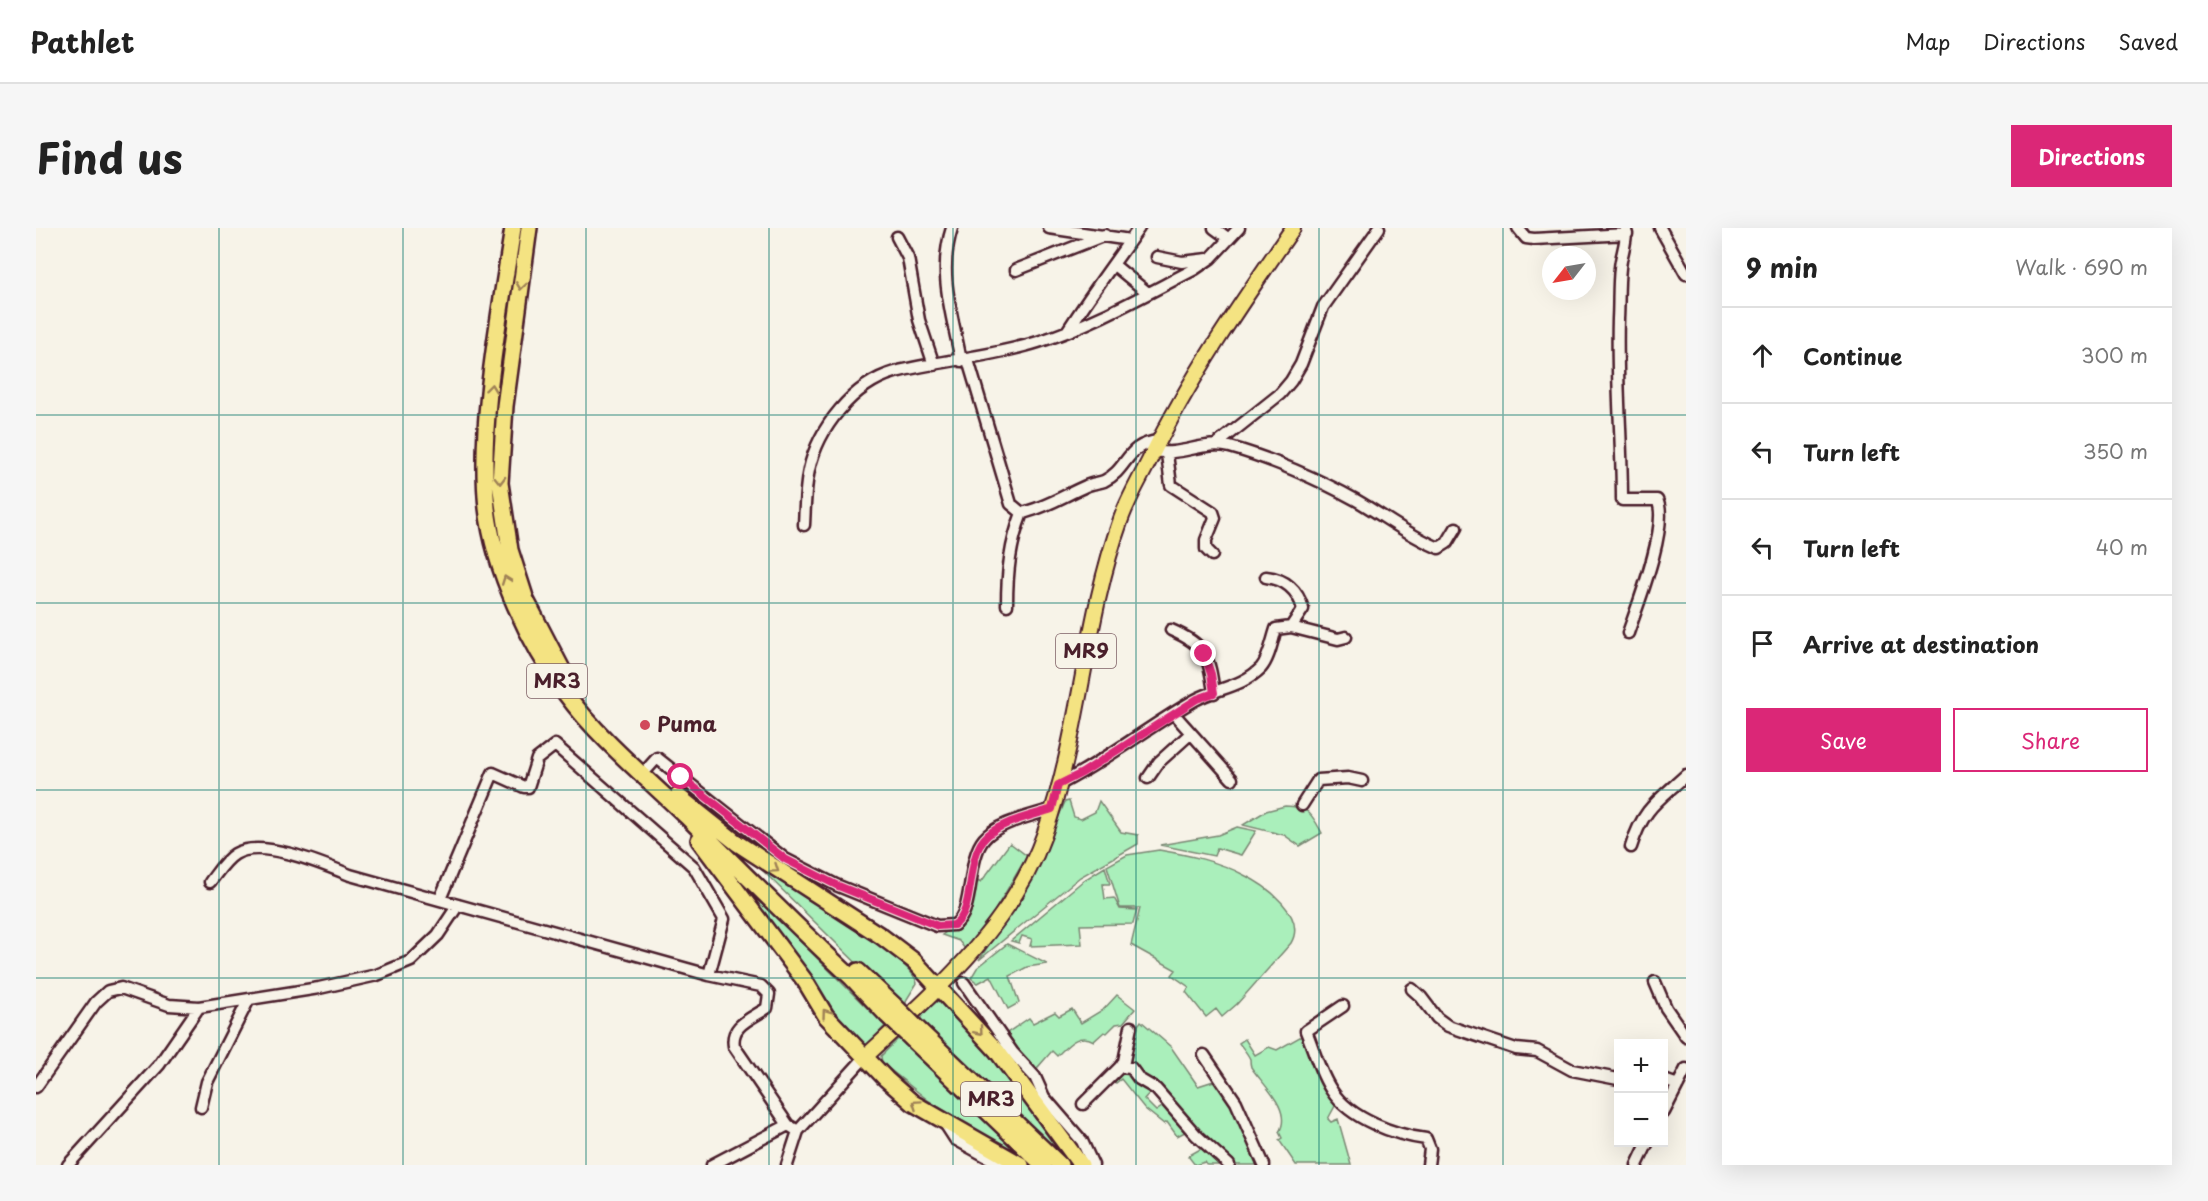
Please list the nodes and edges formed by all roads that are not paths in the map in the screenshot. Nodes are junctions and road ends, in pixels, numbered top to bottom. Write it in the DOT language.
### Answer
graph roads {
  1 [pos="513,228"];
  2 [pos="529,228"];
  3 [pos="952,228"];
  4 [pos="1049,228"];
  5 [pos="1139,228"];
  6 [pos="1214,228"];
  7 [pos="1239,228"];
  8 [pos="1293,228"];
  9 [pos="1379,228"];
  10 [pos="1518,228"];
  11 [pos="1660,228"];
  12 [pos="1076,230"];
  13 [pos="1626,231"];
  14 [pos="1105,235"];
  15 [pos="897,237"];
  16 [pos="1229,238"];
  17 [pos="1130,240"];
  18 [pos="1157,257"];
  19 [pos="1212,258"];
  20 [pos="1682,259"];
  21 [pos="1114,266"];
  22 [pos="1017,270"];
  23 [pos="1686,274"];
  24 [pos="1148,292"];
  25 [pos="1068,330"];
  26 [pos="965,360"];
  27 [pos="934,365"];
  28 [pos="1217,444"];
  29 [pos="1160,448"];
  30 [pos="1022,513"];
  31 [pos="804,525"];
  32 [pos="1455,528"];
  33 [pos="1212,555"];
  34 [pos="1266,577"];
  35 [pos="1007,604"];
  36 [pos="1291,627"];
  37 [pos="1171,630"];
  38 [pos="1628,633"];
  39 [pos="1346,637"];
  40 [pos="1214,693"];
  41 [pos="1174,714"];
  42 [pos="1190,734"];
  43 [pos="648,768"];
  44 [pos="1686,775"];
  45 [pos="1148,778"];
  46 [pos="1232,779"];
  47 [pos="1362,781"];
  48 [pos="687,782"];
  49 [pos="1058,785"];
  50 [pos="675,799"];
  51 [pos="1302,805"];
  52 [pos="1052,809"];
  53 [pos="1631,847"];
  54 [pos="210,882"];
  55 [pos="440,899"];
  56 [pos="458,905"];
  57 [pos="709,975"];
  58 [pos="1655,982"];
  59 [pos="964,983"];
  60 [pos="940,987"];
  61 [pos="1412,989"];
  62 [pos="249,999"];
  63 [pos="1342,1006"];
  64 [pos="199,1007"];
  65 [pos="1131,1027"];
  66 [pos="917,1036"];
  67 [pos="1686,1037"];
  68 [pos="1204,1055"];
  69 [pos="866,1056"];
  70 [pos="1120,1067"];
  71 [pos="1686,1068"];
  72 [pos="1614,1078"];
  73 [pos="1668,1081"];
  74 [pos="1678,1084"];
  75 [pos="36,1087"];
  76 [pos="1083,1104"];
  77 [pos="1668,1104"];
  78 [pos="201,1107"];
  79 [pos="943,1120"];
  80 [pos="793,1128"];
  81 [pos="1646,1147"];
  82 [pos="68,1165"];
  83 [pos="712,1165"];
  84 [pos="787,1165"];
  85 [pos="1002,1165"];
  86 [pos="1021,1165"];
  87 [pos="1043,1165"];
  88 [pos="1060,1165"];
  89 [pos="1081,1165"];
  90 [pos="1093,1165"];
  91 [pos="1229,1165"];
  92 [pos="1264,1165"];
  93 [pos="1428,1165"];
  94 [pos="1637,1165"];
  50 -- 1 [label="highway, MR3, one-way"];
  2 -- 43 [label="highway, MR3, one-way"];
  3 -- 26 [label="street"];
  4 -- 12 [label="street"];
  5 -- 17 [label="street"];
  6 -- 16 [label="street"];
  7 -- 16 [label="street"];
  8 -- 29 [label="main road, MR9"];
  9 -- 28 [label="street"];
  10 -- 13 [label="street"];
  11 -- 20 [label="street"];
  12 -- 14 [label="street"];
  13 -- 38 [label="street"];
  14 -- 17 [label="street"];
  14 -- 22 [label="street"];
  15 -- 27 [label="street"];
  16 -- 19 [label="street"];
  17 -- 21 [label="street"];
  18 -- 19 [label="street"];
  19 -- 24 [label="street"];
  20 -- 23 [label="street"];
  21 -- 24 [label="street"];
  21 -- 25 [label="street"];
  24 -- 25 [label="street"];
  25 -- 26 [label="street"];
  26 -- 27 [label="street"];
  26 -- 30 [label="street"];
  27 -- 31 [label="street"];
  28 -- 29 [label="street"];
  28 -- 32 [label="street"];
  29 -- 30 [label="street"];
  29 -- 33 [label="street"];
  29 -- 49 [label="main road, MR9"];
  30 -- 35 [label="street"];
  34 -- 36 [label="street"];
  36 -- 39 [label="street"];
  36 -- 40 [label="street"];
  37 -- 40 [label="street"];
  40 -- 41 [label="street"];
  41 -- 42 [label="street"];
  41 -- 49 [label="street"];
  42 -- 45 [label="street"];
  42 -- 46 [label="street"];
  43 -- 48 [label="street"];
  43 -- 50 [label="highway, MR3"];
  44 -- 53 [label="street"];
  47 -- 51 [label="street"];
  48 -- 50 [label="street"];
  48 -- 52 [label="street"];
  49 -- 52 [label="main road, MR9"];
  50 -- 60 [label="highway, one-way"];
  50 -- 66 [label="highway, MR3, bridge"];
  69 -- 50 [label="highway, one-way"];
  52 -- 60 [label="main road, MR9"];
  54 -- 55 [label="street"];
  55 -- 56 [label="street"];
  55 -- 57 [label="street"];
  56 -- 57 [label="street"];
  56 -- 62 [label="street"];
  57 -- 80 [label="street"];
  58 -- 67 [label="street"];
  59 -- 90 [label="street"];
  60 -- 69 [label="main road, MR9"];
  60 -- 89 [label="highway, one-way"];
  61 -- 72 [label="street"];
  62 -- 64 [label="street"];
  62 -- 78 [label="street"];
  63 -- 93 [label="street"];
  64 -- 75 [label="street"];
  64 -- 82 [label="street"];
  65 -- 70 [label="street"];
  66 -- 87 [label="highway, MR3"];
  66 -- 88 [label="highway, MR3"];
  68 -- 92 [label="street"];
  79 -- 69 [label="highway, one-way"];
  69 -- 80 [label="street"];
  70 -- 76 [label="street"];
  70 -- 91 [label="street"];
  71 -- 74 [label="street"];
  73 -- 74 [label="street"];
  74 -- 77 [label="street"];
  79 -- 85 [label="street"];
  79 -- 86 [label="highway"];
  80 -- 83 [label="street"];
  80 -- 84 [label="street"];
  81 -- 94 [label="street"];
}
